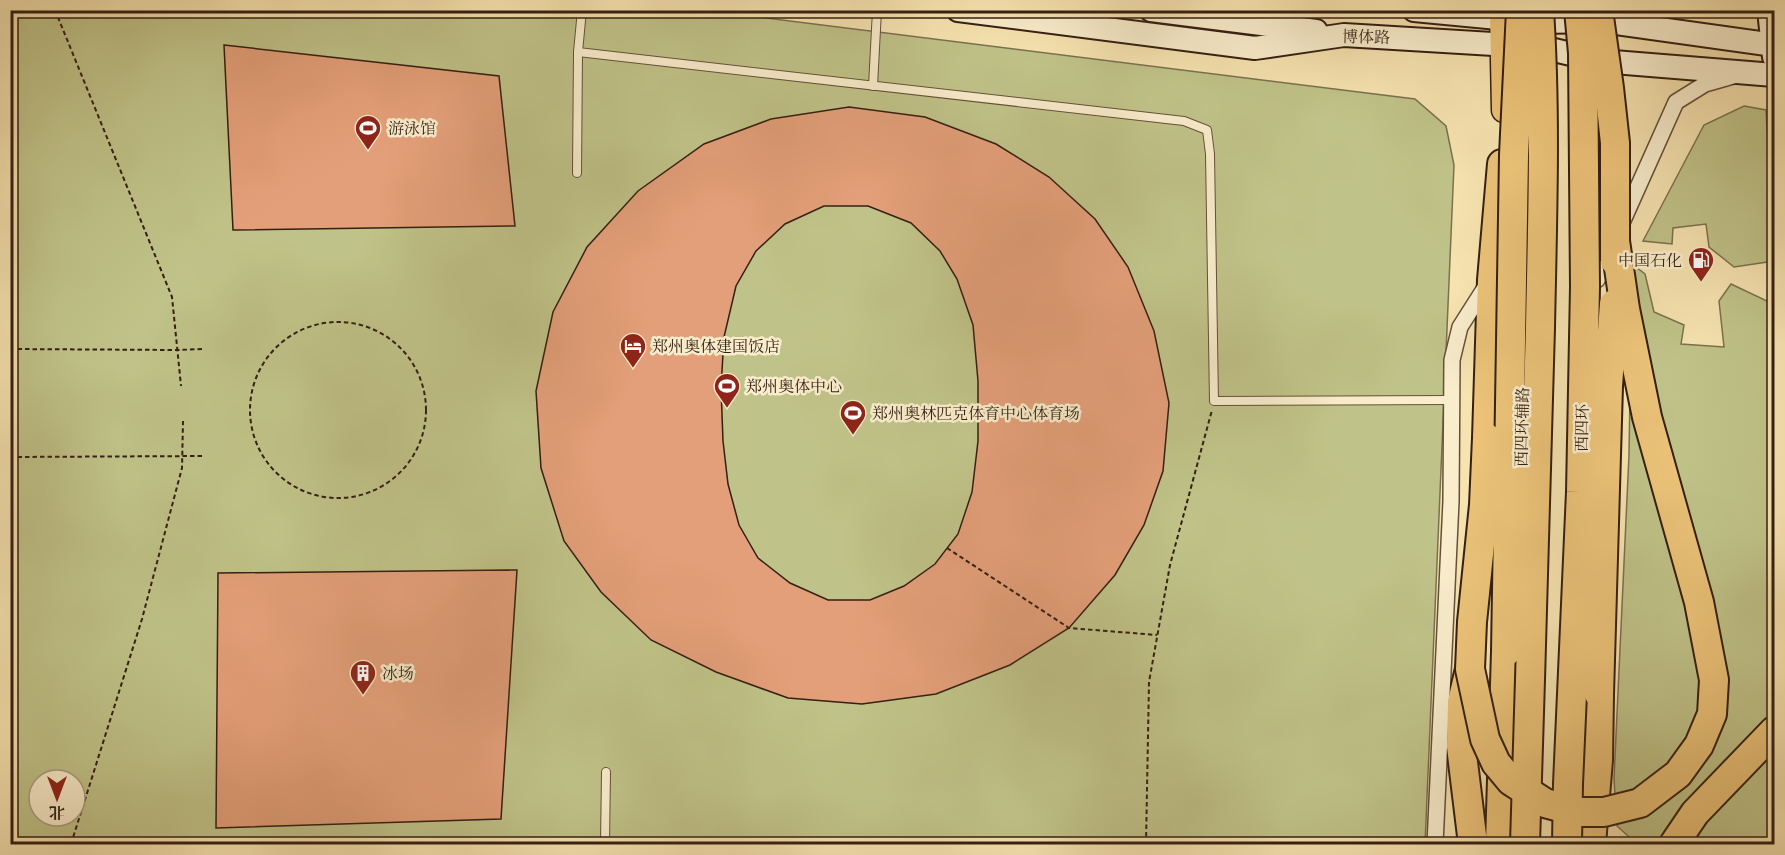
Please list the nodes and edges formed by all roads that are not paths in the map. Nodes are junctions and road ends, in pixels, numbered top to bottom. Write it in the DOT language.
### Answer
graph roads {
  1 [pos="582,10"];
  2 [pos="877,10"];
  3 [pos="958,10"];
  4 [pos="1151,10"];
  5 [pos="1414,10"];
  6 [pos="1769,10"];
  7 [pos="1595,13"];
  8 [pos="1524,20"];
  9 [pos="1344,35"];
  10 [pos="1503,44"];
  11 [pos="1774,49"];
  12 [pos="578,52"];
  13 [pos="1601,61"];
  14 [pos="1764,72"];
  15 [pos="873,86"];
  16 [pos="1505,135"];
  17 [pos="577,173"];
  18 [pos="1615,241"];
  19 [pos="1493,276"];
  20 [pos="1597,280"];
  21 [pos="1452,400"];
  22 [pos="1470,669"];
  23 [pos="1774,731"];
  24 [pos="606,772"];
  25 [pos="605,844"];
  26 [pos="956,844"];
  27 [pos="1067,844"];
  28 [pos="1435,844"];
  29 [pos="1473,844"];
  30 [pos="1500,844"];
  31 [pos="1513,844"];
  32 [pos="1525,844"];
  33 [pos="1568,844"];
  34 [pos="1584,844"];
  35 [pos="1591,844"];
  36 [pos="1674,844"];
  1 -- 12 [label="lane"];
  2 -- 15 [label="lane"];
  3 -- 9 [label="street, 博体路"];
  4 -- 9 [label="street"];
  5 -- 8 [label="street, 博体路"];
  6 -- 11 [label="street"];
  7 -- 8 [label="street, 博体路"];
  7 -- 11 [label="street, 博体路"];
  7 -- 13 [label="main road"];
  7 -- 18 [label="highway, bridge"];
  7 -- 33 [label="highway, 西四环, bridge"];
  8 -- 10 [label="main road, 西四环辅路"];
  8 -- 10 [label="street, 博体路"];
  8 -- 13 [label="street, 博体路"];
  8 -- 30 [label="highway, bridge"];
  8 -- 32 [label="highway, bridge"];
  9 -- 10 [label="street, 博体路"];
  10 -- 16 [label="main road, 西四环辅路"];
  12 -- 15 [label="lane"];
  12 -- 17 [label="lane"];
  13 -- 14 [label="street, 博体路"];
  13 -- 20 [label="main road"];
  14 -- 20 [label="street"];
  15 -- 21 [label="lane"];
  16 -- 19 [label="highway"];
  16 -- 31 [label="main road, 西四环辅路"];
  18 -- 22 [label="highway, bridge"];
  18 -- 35 [label="highway, bridge"];
  19 -- 21 [label="street"];
  19 -- 22 [label="highway, bridge"];
  20 -- 34 [label="main road"];
  21 -- 28 [label="street"];
  22 -- 29 [label="highway"];
  23 -- 36 [label="highway"];
  24 -- 25 [label="lane"];
  26 -- 27 [label="lane"];
}
